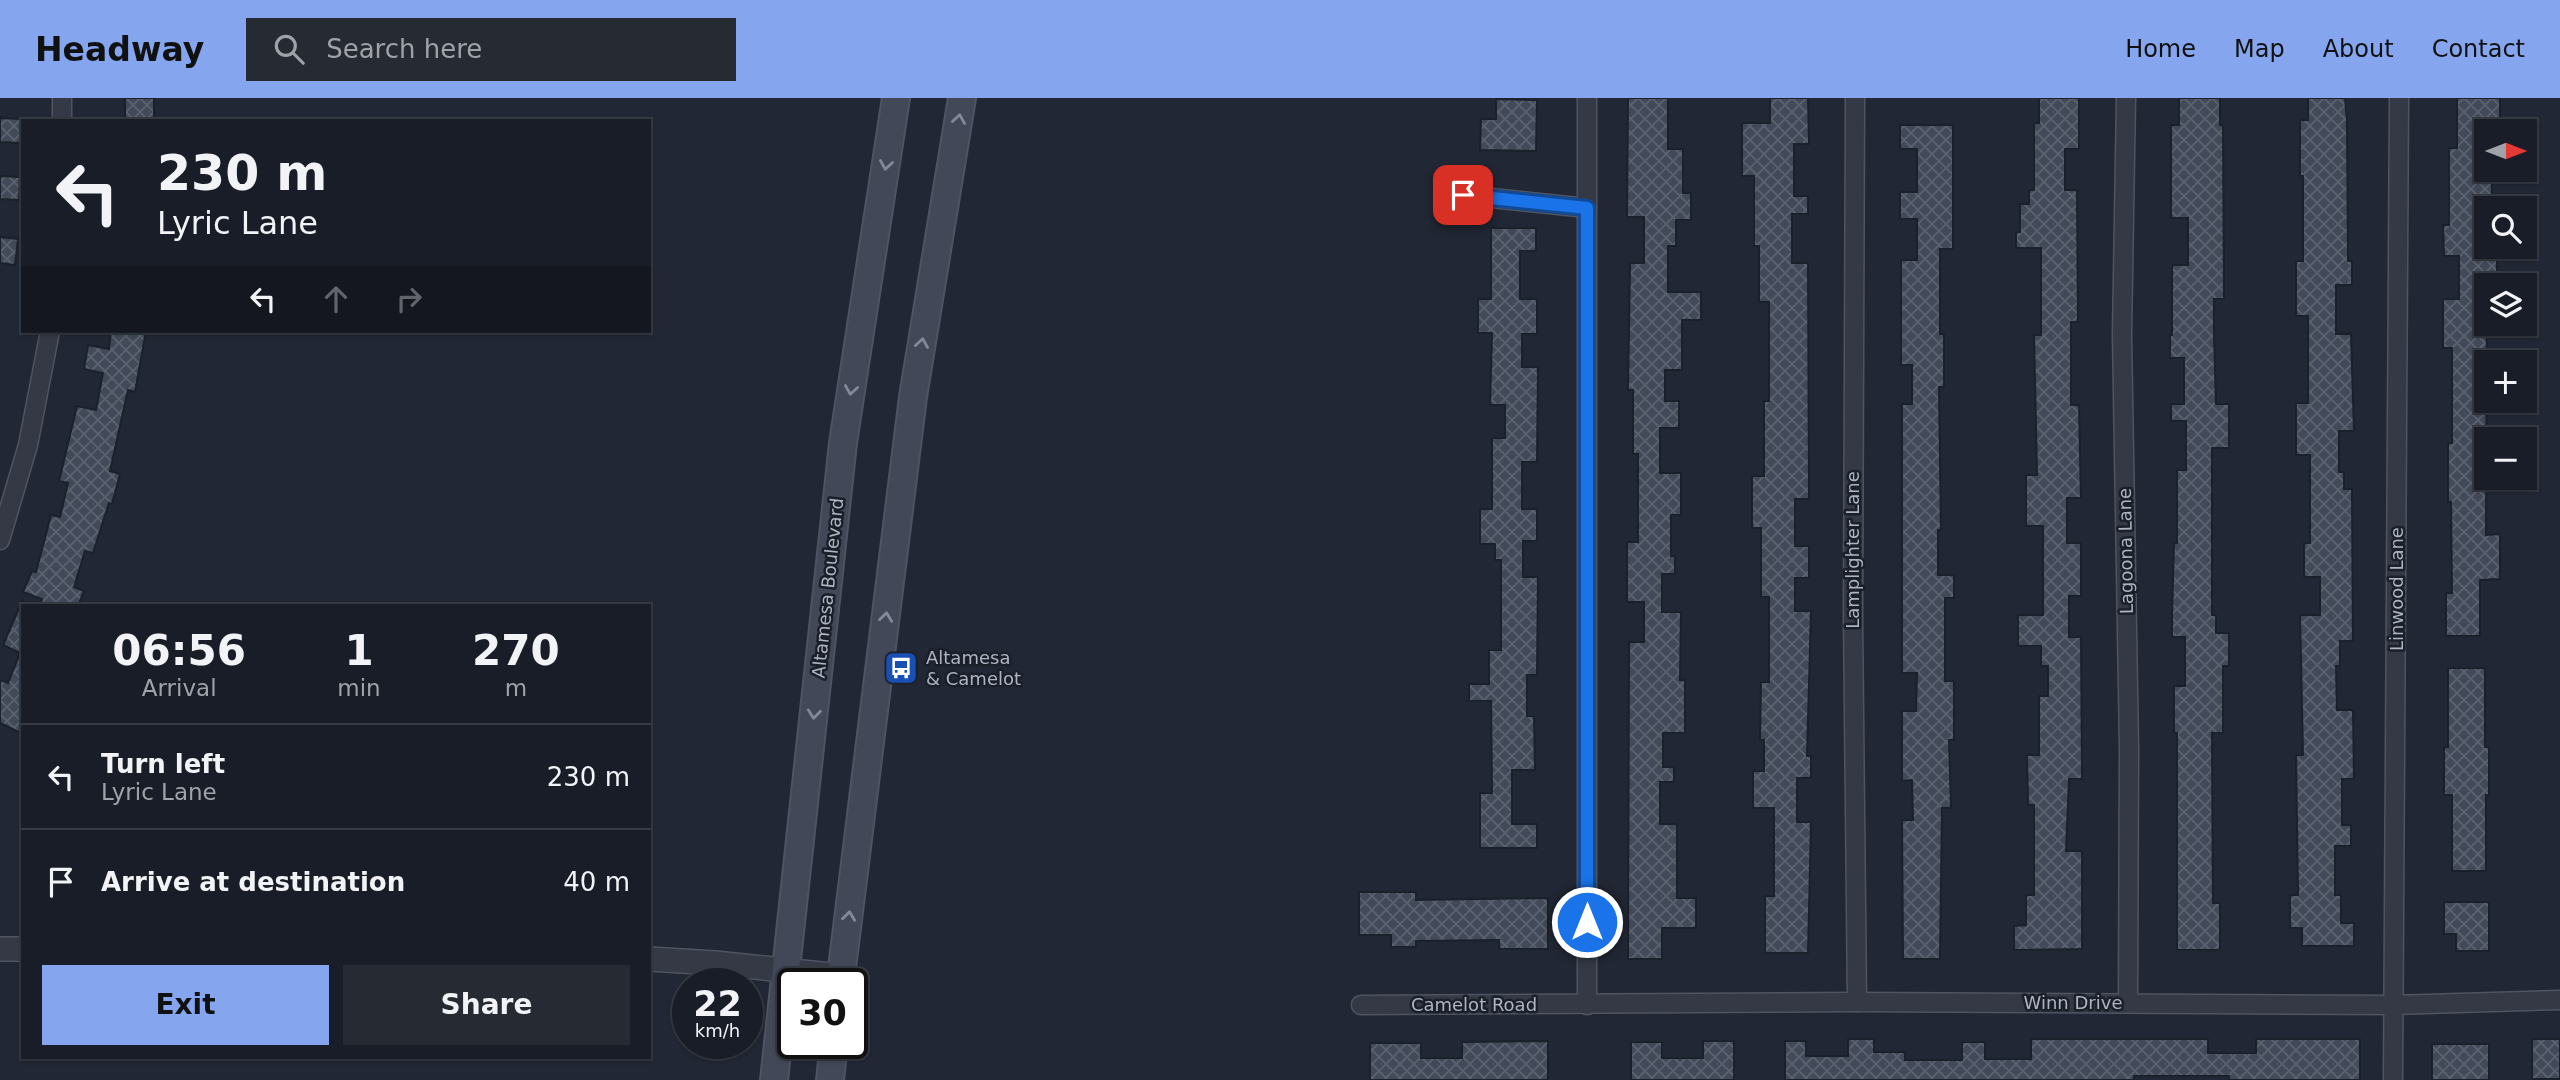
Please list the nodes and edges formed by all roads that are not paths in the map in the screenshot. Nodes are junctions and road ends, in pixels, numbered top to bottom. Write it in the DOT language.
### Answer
graph roads {
  1 [pos="62,98"];
  2 [pos="897,98"];
  3 [pos="962,98"];
  4 [pos="1587,98"];
  5 [pos="1855,98"];
  6 [pos="2126,98"];
  7 [pos="2399,98"];
  8 [pos="62,119"];
  9 [pos="1463,195"];
  10 [pos="1587,208"];
  11 [pos="50,333"];
  12 [pos="0,540"];
  13 [pos="21,948"];
  14 [pos="0,949"];
  15 [pos="651,959"];
  16 [pos="788,968"];
  17 [pos="843,968"];
  18 [pos="777,969"];
  19 [pos="2560,1000"];
  20 [pos="1857,1002"];
  21 [pos="2128,1003"];
  22 [pos="1587,1004"];
  23 [pos="1361,1005"];
  24 [pos="2393,1005"];
  25 [pos="777,1056"];
  26 [pos="832,1059"];
  27 [pos="774,1080"];
  28 [pos="830,1080"];
  29 [pos="2393,1080"];
  1 -- 8 [label="street"];
  2 -- 16 [label="main road, Altamesa Boulevard, one-way"];
  17 -- 3 [label="main road, one-way"];
  4 -- 10 [label="street"];
  5 -- 20 [label="street, Lamplighter Lane"];
  6 -- 21 [label="street, Lagoona Lane"];
  7 -- 24 [label="street, Linwood Lane"];
  9 -- 10 [label="street"];
  10 -- 22 [label="street"];
  11 -- 12 [label="street"];
  13 -- 14 [label="street"];
  15 -- 18 [label="street"];
  19 -- 24 [label="street, Winn Drive"];
  20 -- 21 [label="street, Winn Drive"];
  20 -- 22 [label="street, Winn Drive"];
  21 -- 24 [label="street, Winn Drive"];
  22 -- 23 [label="street, Camelot Road"];
  24 -- 29 [label="street, Linwood Lane"];
  25 -- 27 [label="main road, Altamesa Boulevard"];
  26 -- 28 [label="main road"];
}
